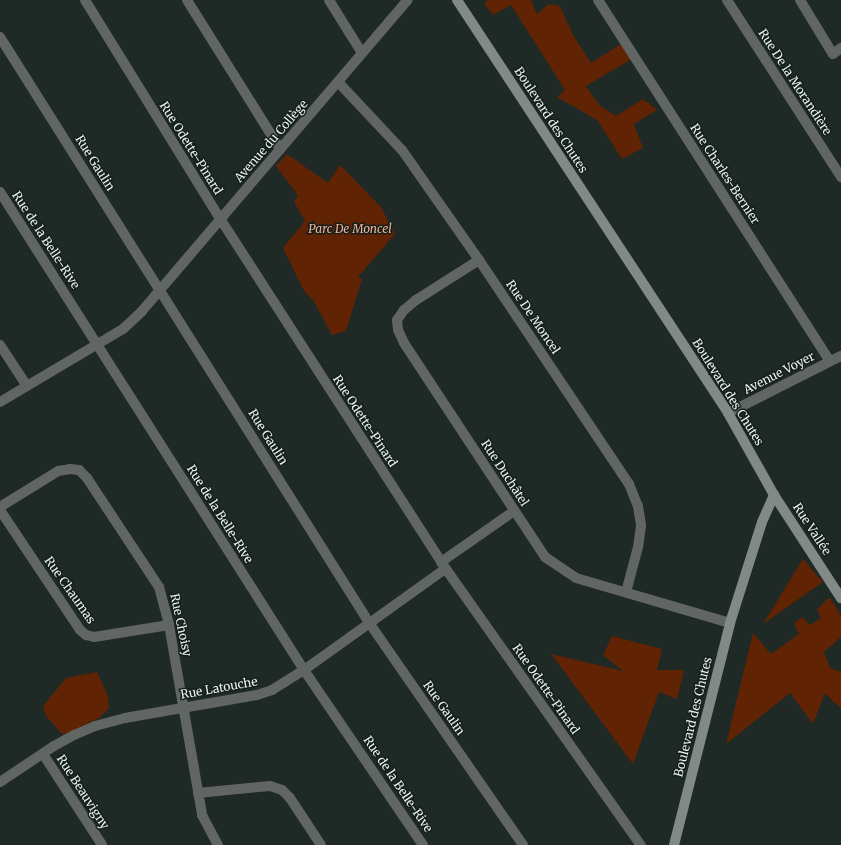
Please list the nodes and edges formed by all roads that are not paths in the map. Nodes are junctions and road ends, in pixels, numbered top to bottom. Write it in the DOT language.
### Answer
graph roads {
  1 [pos="85,0"];
  2 [pos="188,0"];
  3 [pos="330,0"];
  4 [pos="408,0"];
  5 [pos="457,0"];
  6 [pos="598,0"];
  7 [pos="727,0"];
  8 [pos="800,0"];
  9 [pos="0,37"];
  10 [pos="841,48"];
  11 [pos="362,53"];
  12 [pos="339,83"];
  13 [pos="280,149"];
  14 [pos="841,177"];
  15 [pos="0,192"];
  16 [pos="221,220"];
  17 [pos="479,260"];
  18 [pos="160,291"];
  19 [pos="97,344"];
  20 [pos="0,345"];
  21 [pos="841,356"];
  22 [pos="830,361"];
  23 [pos="27,386"];
  24 [pos="0,402"];
  25 [pos="728,413"];
  26 [pos="774,496"];
  27 [pos="0,508"];
  28 [pos="514,511"];
  29 [pos="443,566"];
  30 [pos="626,592"];
  31 [pos="841,598"];
  32 [pos="730,623"];
  33 [pos="370,624"];
  34 [pos="169,625"];
  35 [pos="304,670"];
  36 [pos="184,707"];
  37 [pos="43,754"];
  38 [pos="0,782"];
  39 [pos="198,793"];
  40 [pos="102,845"];
  41 [pos="218,845"];
  42 [pos="321,845"];
  43 [pos="424,845"];
  44 [pos="523,845"];
  45 [pos="641,845"];
  46 [pos="674,845"];
  1 -- 16 [label="street, Rue Odette-Pinard"];
  2 -- 13 [label="street"];
  3 -- 11 [label="street"];
  4 -- 11 [label="street, Avenue du Collège"];
  5 -- 25 [label="street, Boulevard des Chutes"];
  6 -- 22 [label="street, Rue Charles-Bernier"];
  7 -- 14 [label="street, Rue De la Morandière"];
  8 -- 10 [label="street"];
  9 -- 18 [label="street, Rue Gaulin"];
  11 -- 12 [label="street, Avenue du Collège"];
  12 -- 13 [label="street, Avenue du Collège"];
  12 -- 17 [label="street, Rue De Moncel"];
  13 -- 16 [label="street, Avenue du Collège"];
  15 -- 19 [label="street, Rue de la Belle-Rive"];
  16 -- 18 [label="street, Avenue du Collège"];
  16 -- 29 [label="street, Rue Odette-Pinard"];
  17 -- 28 [label="street, Rue Duchâtel"];
  17 -- 30 [label="street, Rue De Moncel"];
  18 -- 19 [label="street, Avenue du Collège"];
  18 -- 33 [label="street, Rue Gaulin"];
  19 -- 23 [label="street, Avenue du Collège"];
  19 -- 35 [label="street, Rue de la Belle-Rive"];
  20 -- 23 [label="street"];
  21 -- 22 [label="street, Avenue Voyer"];
  22 -- 25 [label="street, Avenue Voyer"];
  23 -- 24 [label="street, Avenue du Collège"];
  25 -- 26 [label="street, Boulevard des Chutes"];
  26 -- 31 [label="street, Rue Vallée"];
  26 -- 32 [label="street, Boulevard des Chutes"];
  27 -- 34 [label="street, Rue Chaumas"];
  27 -- 34 [label="street, Rue Choisy"];
  28 -- 29 [label="street, Rue Latouche"];
  28 -- 30 [label="street, Rue Duchâtel"];
  29 -- 33 [label="street, Rue Latouche"];
  29 -- 45 [label="street, Rue Odette-Pinard"];
  30 -- 32 [label="street, Rue Duchâtel"];
  32 -- 46 [label="street, Boulevard des Chutes"];
  33 -- 35 [label="street, Rue Latouche"];
  33 -- 44 [label="street, Rue Gaulin"];
  34 -- 36 [label="street, Rue Choisy"];
  35 -- 36 [label="street, Rue Latouche"];
  35 -- 43 [label="street, Rue de la Belle-Rive"];
  36 -- 37 [label="street, Rue Latouche"];
  36 -- 39 [label="street, Rue Choisy"];
  37 -- 38 [label="street, Rue Latouche"];
  37 -- 40 [label="street, Rue Beauvigny"];
  39 -- 41 [label="street, Rue Choisy"];
  39 -- 42 [label="street"];
}
